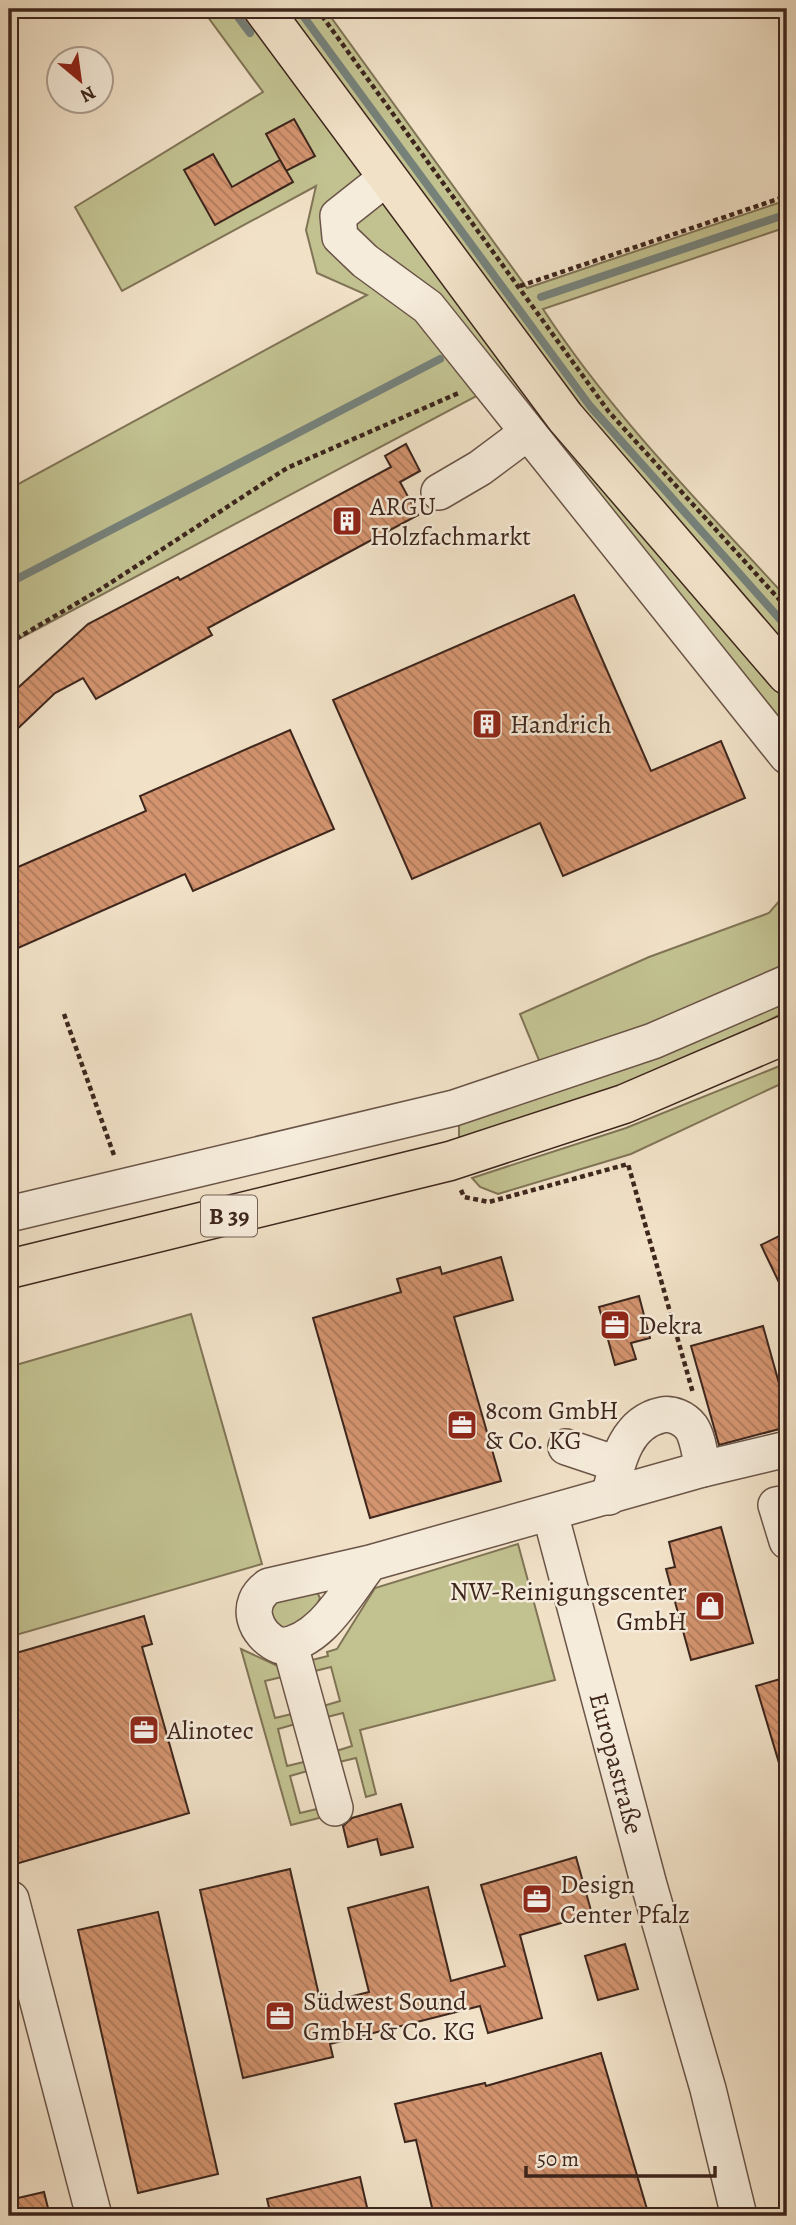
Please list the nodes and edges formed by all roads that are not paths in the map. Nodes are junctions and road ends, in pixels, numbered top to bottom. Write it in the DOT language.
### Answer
graph roads {
  1 [pos="263,9"];
  2 [pos="386,178"];
  3 [pos="527,433"];
  4 [pos="439,492"];
  5 [pos="787,675"];
  6 [pos="787,756"];
  7 [pos="787,983"];
  8 [pos="787,1034"];
  9 [pos="9,1214"];
  10 [pos="9,1269"];
  11 [pos="566,1447"];
  12 [pos="787,1449"];
  13 [pos="704,1469"];
  14 [pos="613,1481"];
  15 [pos="787,1503"];
  16 [pos="550,1513"];
  17 [pos="787,1541"];
  18 [pos="370,1563"];
  19 [pos="290,1645"];
  20 [pos="335,1808"];
  21 [pos="9,1900"];
  22 [pos="94,2216"];
  23 [pos="739,2216"];
  1 -- 2 [label="main road"];
  2 -- 3 [label="street"];
  2 -- 5 [label="main road"];
  3 -- 4 [label="street"];
  3 -- 6 [label="street"];
  7 -- 9 [label="street"];
  8 -- 10 [label="main road, B 39"];
  11 -- 14 [label="street"];
  12 -- 13 [label="street"];
  13 -- 14 [label="street"];
  13 -- 14 [label="street"];
  14 -- 16 [label="street"];
  15 -- 17 [label="street"];
  16 -- 18 [label="street"];
  16 -- 23 [label="street, Europastraße"];
  18 -- 19 [label="street"];
  18 -- 19 [label="street"];
  19 -- 20 [label="street"];
  21 -- 22 [label="street"];
}
